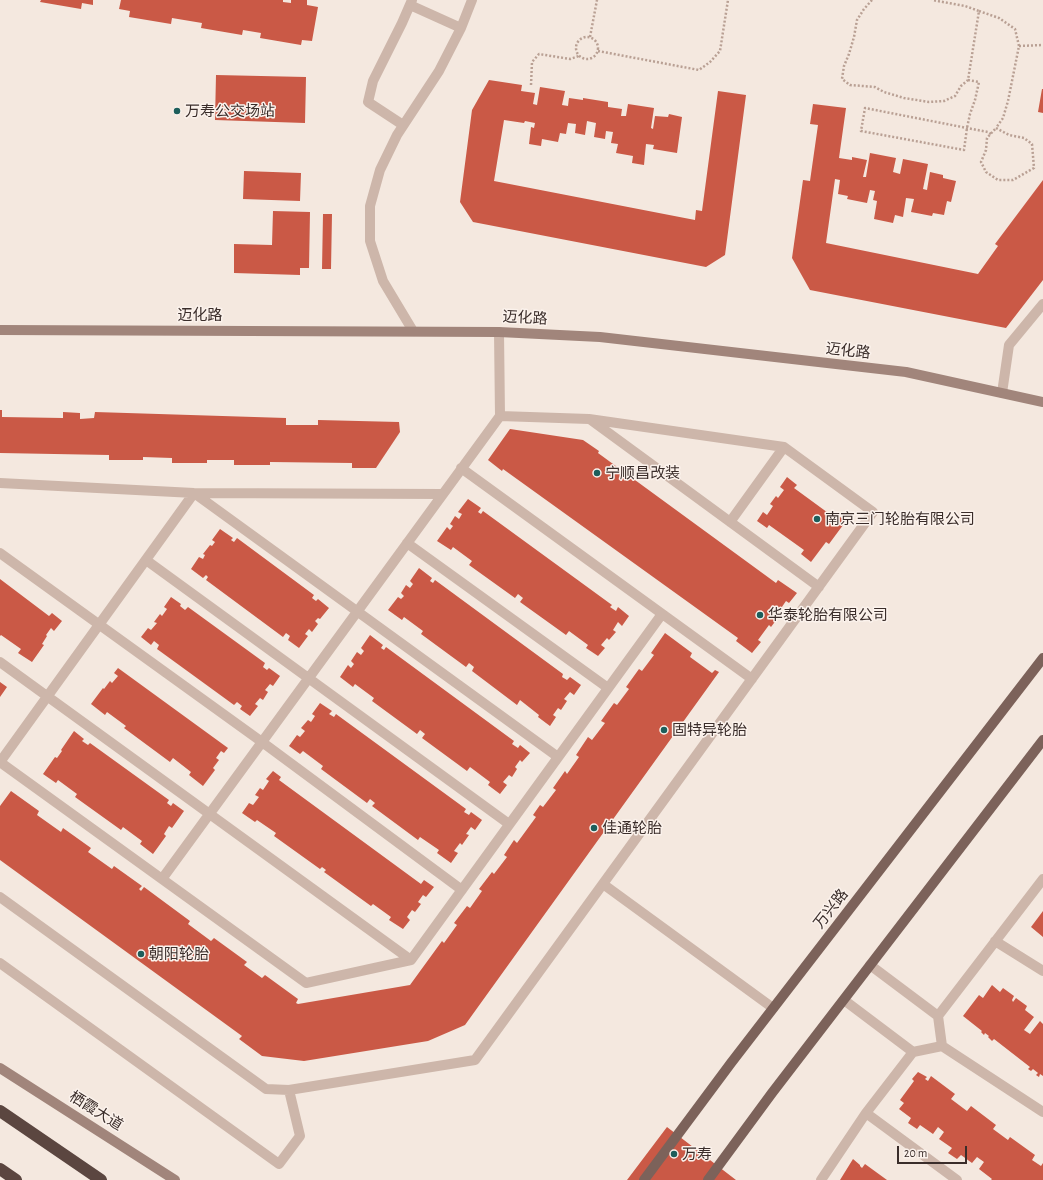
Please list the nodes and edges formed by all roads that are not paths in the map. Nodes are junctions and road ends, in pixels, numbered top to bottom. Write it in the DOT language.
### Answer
graph roads {
  1 [pos="472,0"];
  2 [pos="411,2"];
  3 [pos="461,28"];
  4 [pos="403,125"];
  5 [pos="1043,304"];
  6 [pos="0,330"];
  7 [pos="413,331"];
  8 [pos="499,332"];
  9 [pos="1002,393"];
  10 [pos="1043,402"];
  11 [pos="500,416"];
  12 [pos="589,419"];
  13 [pos="784,447"];
  14 [pos="461,468"];
  15 [pos="0,483"];
  16 [pos="194,493"];
  17 [pos="442,494"];
  18 [pos="730,522"];
  19 [pos="407,543"];
  20 [pos="0,553"];
  21 [pos="146,560"];
  22 [pos="818,587"];
  23 [pos="357,611"];
  24 [pos="662,614"];
  25 [pos="99,625"];
  26 [pos="1043,658"];
  27 [pos="0,662"];
  28 [pos="309,678"];
  29 [pos="752,679"];
  30 [pos="608,688"];
  31 [pos="48,696"];
  32 [pos="1043,740"];
  33 [pos="262,742"];
  34 [pos="558,757"];
  35 [pos="0,762"];
  36 [pos="210,814"];
  37 [pos="509,824"];
  38 [pos="1043,878"];
  39 [pos="162,879"];
  40 [pos="603,884"];
  41 [pos="462,890"];
  42 [pos="0,897"];
  43 [pos="995,941"];
  44 [pos="411,960"];
  45 [pos="0,963"];
  46 [pos="870,965"];
  47 [pos="1043,971"];
  48 [pos="844,1000"];
  49 [pos="773,1008"];
  50 [pos="938,1016"];
  51 [pos="942,1046"];
  52 [pos="913,1052"];
  53 [pos="0,1068"];
  54 [pos="289,1090"];
  55 [pos="0,1111"];
  56 [pos="1043,1112"];
  57 [pos="866,1114"];
  58 [pos="0,1169"];
  59 [pos="16,1180"];
  60 [pos="101,1180"];
  61 [pos="175,1180"];
  62 [pos="644,1180"];
  63 [pos="708,1180"];
  64 [pos="821,1180"];
  65 [pos="956,1180"];
  1 -- 3 [label="lane"];
  2 -- 3 [label="lane"];
  2 -- 4 [label="lane"];
  3 -- 4 [label="lane"];
  4 -- 7 [label="lane"];
  5 -- 9 [label="lane"];
  6 -- 7 [label="street, 迈化路"];
  7 -- 8 [label="street, 迈化路"];
  8 -- 9 [label="street, 迈化路"];
  8 -- 11 [label="lane"];
  9 -- 10 [label="street, 迈化路"];
  11 -- 12 [label="lane"];
  11 -- 14 [label="lane"];
  12 -- 13 [label="lane"];
  12 -- 18 [label="lane"];
  13 -- 18 [label="lane"];
  13 -- 22 [label="lane"];
  14 -- 17 [label="lane"];
  14 -- 24 [label="lane"];
  15 -- 16 [label="lane"];
  16 -- 17 [label="lane"];
  16 -- 21 [label="lane"];
  16 -- 23 [label="lane"];
  17 -- 19 [label="lane"];
  18 -- 22 [label="lane"];
  19 -- 23 [label="lane"];
  19 -- 30 [label="lane"];
  20 -- 25 [label="lane"];
  21 -- 25 [label="lane"];
  21 -- 28 [label="lane"];
  22 -- 29 [label="lane"];
  23 -- 28 [label="lane"];
  23 -- 34 [label="lane"];
  24 -- 29 [label="lane"];
  24 -- 30 [label="lane"];
  25 -- 31 [label="lane"];
  25 -- 33 [label="lane"];
  26 -- 49 [label="main road, 万兴路"];
  27 -- 31 [label="lane"];
  28 -- 33 [label="lane"];
  28 -- 37 [label="lane"];
  29 -- 40 [label="lane"];
  30 -- 34 [label="lane"];
  31 -- 35 [label="lane"];
  31 -- 36 [label="lane"];
  32 -- 46 [label="main road"];
  33 -- 36 [label="lane"];
  33 -- 41 [label="lane"];
  34 -- 37 [label="lane"];
  35 -- 39 [label="lane"];
  36 -- 39 [label="lane"];
  36 -- 44 [label="lane"];
  37 -- 41 [label="lane"];
  38 -- 43 [label="lane"];
  39 -- 44 [label="lane"];
  40 -- 49 [label="lane"];
  40 -- 54 [label="lane"];
  41 -- 44 [label="lane"];
  42 -- 54 [label="lane"];
  43 -- 47 [label="lane"];
  43 -- 50 [label="lane"];
  45 -- 54 [label="lane"];
  46 -- 48 [label="main road"];
  46 -- 50 [label="lane"];
  48 -- 52 [label="lane"];
  48 -- 63 [label="main road"];
  49 -- 62 [label="main road, 万兴路"];
  50 -- 51 [label="lane"];
  51 -- 52 [label="lane"];
  51 -- 56 [label="lane"];
  52 -- 57 [label="lane"];
  53 -- 61 [label="street, 栖霞大道"];
  55 -- 60 [label="highway"];
  57 -- 64 [label="lane"];
  57 -- 65 [label="lane"];
  58 -- 59 [label="highway"];
}
